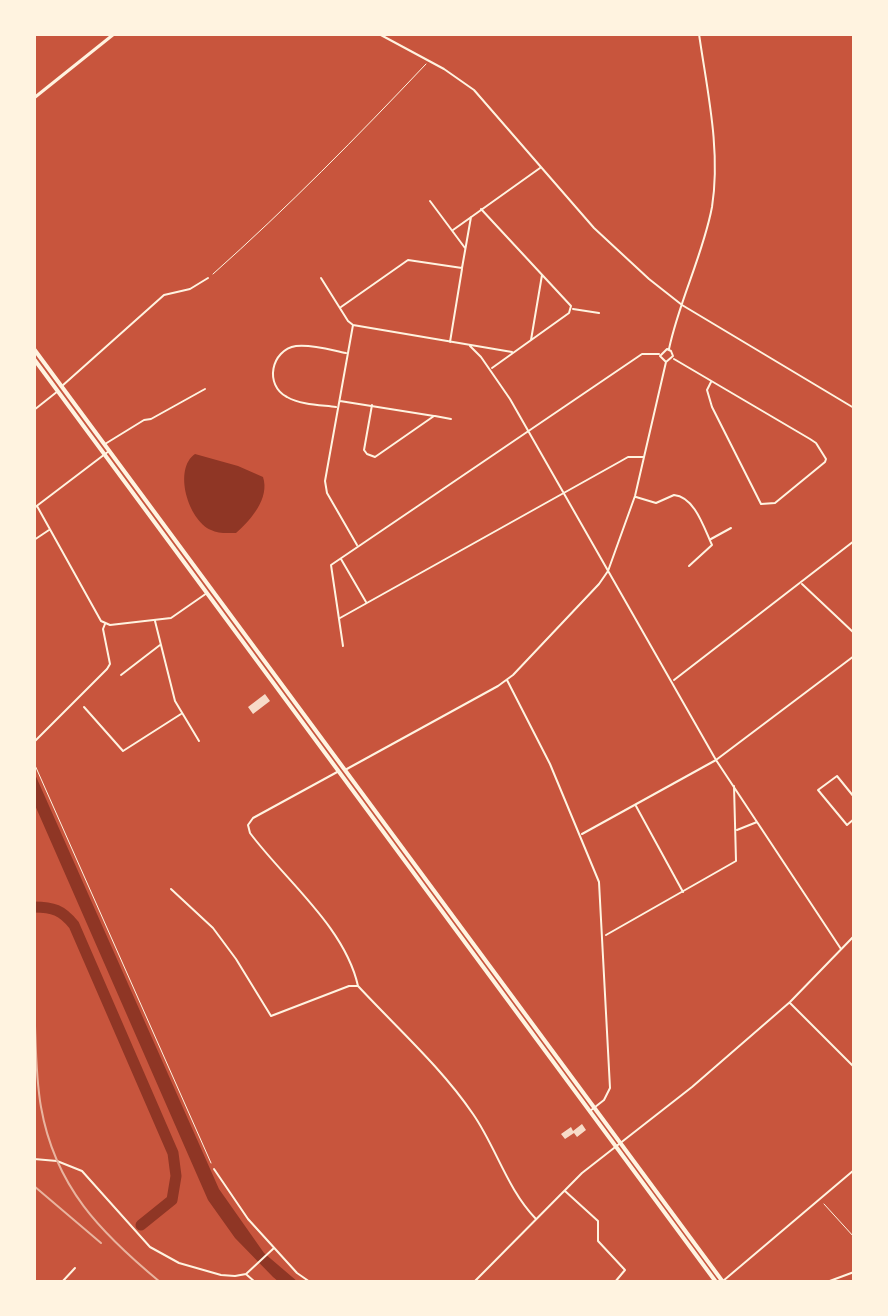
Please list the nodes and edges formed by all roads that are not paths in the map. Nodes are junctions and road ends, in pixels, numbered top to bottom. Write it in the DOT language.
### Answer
graph roads {
  1 [pos="114,34"];
  2 [pos="379,34"];
  3 [pos="700,34"];
  4 [pos="34,98"];
  5 [pos="540,168"];
  6 [pos="430,201"];
  7 [pos="481,209"];
  8 [pos="471,217"];
  9 [pos="453,230"];
  10 [pos="466,249"];
  11 [pos="462,268"];
  12 [pos="542,274"];
  13 [pos="208,278"];
  14 [pos="321,278"];
  15 [pos="682,305"];
  16 [pos="340,308"];
  17 [pos="571,309"];
  18 [pos="599,313"];
  19 [pos="353,325"];
  20 [pos="531,340"];
  21 [pos="450,342"];
  22 [pos="470,346"];
  23 [pos="34,349"];
  24 [pos="669,350"];
  25 [pos="513,352"];
  26 [pos="347,353"];
  27 [pos="660,354"];
  28 [pos="672,358"];
  29 [pos="34,359"];
  30 [pos="666,362"];
  31 [pos="490,370"];
  32 [pos="711,382"];
  33 [pos="62,387"];
  34 [pos="205,389"];
  35 [pos="57,392"];
  36 [pos="339,400"];
  37 [pos="372,405"];
  38 [pos="337,407"];
  39 [pos="854,408"];
  40 [pos="34,410"];
  41 [pos="434,416"];
  42 [pos="451,419"];
  43 [pos="528,431"];
  44 [pos="105,444"];
  45 [pos="99,448"];
  46 [pos="110,450"];
  47 [pos="104,454"];
  48 [pos="644,457"];
  49 [pos="564,492"];
  50 [pos="635,496"];
  51 [pos="35,507"];
  52 [pos="731,528"];
  53 [pos="50,529"];
  54 [pos="34,540"];
  55 [pos="710,540"];
  56 [pos="854,541"];
  57 [pos="358,546"];
  58 [pos="341,558"];
  59 [pos="689,566"];
  60 [pos="608,571"];
  61 [pos="801,583"];
  62 [pos="211,589"];
  63 [pos="206,593"];
  64 [pos="366,602"];
  65 [pos="339,618"];
  66 [pos="155,620"];
  67 [pos="105,623"];
  68 [pos="854,633"];
  69 [pos="161,644"];
  70 [pos="343,646"];
  71 [pos="854,656"];
  72 [pos="121,675"];
  73 [pos="507,680"];
  74 [pos="672,681"];
  75 [pos="84,707"];
  76 [pos="182,713"];
  77 [pos="199,741"];
  78 [pos="34,742"];
  79 [pos="716,760"];
  80 [pos="345,770"];
  81 [pos="338,771"];
  82 [pos="734,785"];
  83 [pos="852,791"];
  84 [pos="854,797"];
  85 [pos="635,805"];
  86 [pos="854,819"];
  87 [pos="758,821"];
  88 [pos="736,831"];
  89 [pos="581,834"];
  90 [pos="171,889"];
  91 [pos="684,892"];
  92 [pos="604,935"];
  93 [pos="854,936"];
  94 [pos="841,949"];
  95 [pos="358,986"];
  96 [pos="790,1002"];
  97 [pos="854,1067"];
  98 [pos="591,1110"];
  99 [pos="618,1146"];
  100 [pos="34,1159"];
  101 [pos="214,1169"];
  102 [pos="854,1170"];
  103 [pos="565,1190"];
  104 [pos="536,1219"];
  105 [pos="274,1248"];
  106 [pos="75,1268"];
  107 [pos="854,1272"];
  108 [pos="246,1274"];
  109 [pos="62,1282"];
  110 [pos="255,1282"];
  111 [pos="310,1282"];
  112 [pos="474,1282"];
  113 [pos="615,1282"];
  114 [pos="716,1282"];
  115 [pos="722,1282"];
  116 [pos="827,1282"];
  1 -- 4 [label="street"];
  2 -- 5 [label="street"];
  3 -- 15 [label="street"];
  5 -- 7 [label="street"];
  5 -- 15 [label="street"];
  6 -- 9 [label="street"];
  7 -- 8 [label="street"];
  7 -- 12 [label="street"];
  8 -- 9 [label="street"];
  8 -- 10 [label="street"];
  9 -- 10 [label="street"];
  10 -- 11 [label="street"];
  11 -- 16 [label="street"];
  11 -- 21 [label="street"];
  12 -- 17 [label="street"];
  12 -- 20 [label="street"];
  13 -- 33 [label="street"];
  14 -- 16 [label="street"];
  15 -- 24 [label="street"];
  15 -- 39 [label="street"];
  16 -- 19 [label="street"];
  17 -- 18 [label="street"];
  17 -- 20 [label="street"];
  19 -- 21 [label="street"];
  19 -- 26 [label="street"];
  20 -- 25 [label="street"];
  21 -- 22 [label="street"];
  22 -- 25 [label="street"];
  22 -- 31 [label="street"];
  23 -- 33 [label="main road"];
  24 -- 27 [label="street"];
  24 -- 28 [label="street"];
  25 -- 31 [label="street"];
  26 -- 36 [label="street"];
  26 -- 38 [label="street"];
  27 -- 30 [label="street"];
  27 -- 43 [label="street"];
  28 -- 30 [label="street"];
  28 -- 32 [label="street"];
  29 -- 35 [label="main road"];
  30 -- 48 [label="street"];
  31 -- 43 [label="street"];
  32 -- 32 [label="street"];
  33 -- 35 [label="street"];
  33 -- 44 [label="main road"];
  34 -- 44 [label="street"];
  35 -- 40 [label="street"];
  35 -- 45 [label="main road"];
  36 -- 37 [label="street"];
  36 -- 38 [label="street"];
  37 -- 41 [label="street"];
  37 -- 41 [label="street"];
  38 -- 57 [label="street"];
  41 -- 42 [label="street"];
  43 -- 49 [label="street"];
  43 -- 57 [label="street"];
  44 -- 45 [label="street"];
  44 -- 46 [label="main road"];
  45 -- 47 [label="main road"];
  46 -- 47 [label="street"];
  46 -- 62 [label="main road"];
  47 -- 51 [label="street"];
  47 -- 63 [label="main road"];
  48 -- 49 [label="street"];
  48 -- 50 [label="street"];
  49 -- 60 [label="street"];
  49 -- 64 [label="street"];
  50 -- 55 [label="street"];
  50 -- 60 [label="street"];
  51 -- 53 [label="street"];
  52 -- 55 [label="street"];
  53 -- 54 [label="street"];
  53 -- 67 [label="street"];
  55 -- 59 [label="street"];
  56 -- 61 [label="street"];
  57 -- 58 [label="street"];
  58 -- 64 [label="street"];
  58 -- 65 [label="street"];
  60 -- 73 [label="street"];
  60 -- 74 [label="street"];
  61 -- 68 [label="street"];
  61 -- 74 [label="street"];
  62 -- 63 [label="street"];
  62 -- 80 [label="main road"];
  63 -- 66 [label="street"];
  63 -- 81 [label="main road"];
  64 -- 65 [label="street"];
  65 -- 70 [label="street"];
  66 -- 67 [label="street"];
  66 -- 69 [label="street"];
  67 -- 78 [label="street"];
  69 -- 72 [label="street"];
  69 -- 76 [label="street"];
  71 -- 79 [label="street"];
  73 -- 80 [label="street"];
  73 -- 89 [label="street"];
  74 -- 79 [label="street"];
  75 -- 76 [label="street"];
  76 -- 77 [label="street"];
  79 -- 82 [label="street"];
  79 -- 85 [label="street"];
  80 -- 81 [label="street"];
  80 -- 98 [label="main road"];
  81 -- 95 [label="street"];
  81 -- 98 [label="main road"];
  82 -- 87 [label="street"];
  82 -- 88 [label="street"];
  83 -- 84 [label="street"];
  83 -- 86 [label="street"];
  85 -- 89 [label="street"];
  85 -- 91 [label="street"];
  87 -- 88 [label="street"];
  87 -- 94 [label="street"];
  88 -- 91 [label="street"];
  89 -- 92 [label="street"];
  90 -- 95 [label="street"];
  91 -- 92 [label="street"];
  92 -- 98 [label="street"];
  93 -- 94 [label="street"];
  94 -- 96 [label="street"];
  95 -- 104 [label="street"];
  96 -- 97 [label="street"];
  96 -- 99 [label="street"];
  98 -- 99 [label="main road"];
  99 -- 103 [label="street"];
  99 -- 114 [label="main road"];
  99 -- 115 [label="main road"];
  100 -- 108 [label="street"];
  101 -- 105 [label="street"];
  102 -- 115 [label="street"];
  103 -- 104 [label="street"];
  103 -- 113 [label="street"];
  104 -- 112 [label="street"];
  105 -- 108 [label="street"];
  105 -- 111 [label="street"];
  106 -- 109 [label="street"];
  107 -- 116 [label="street"];
  108 -- 110 [label="street"];
}
